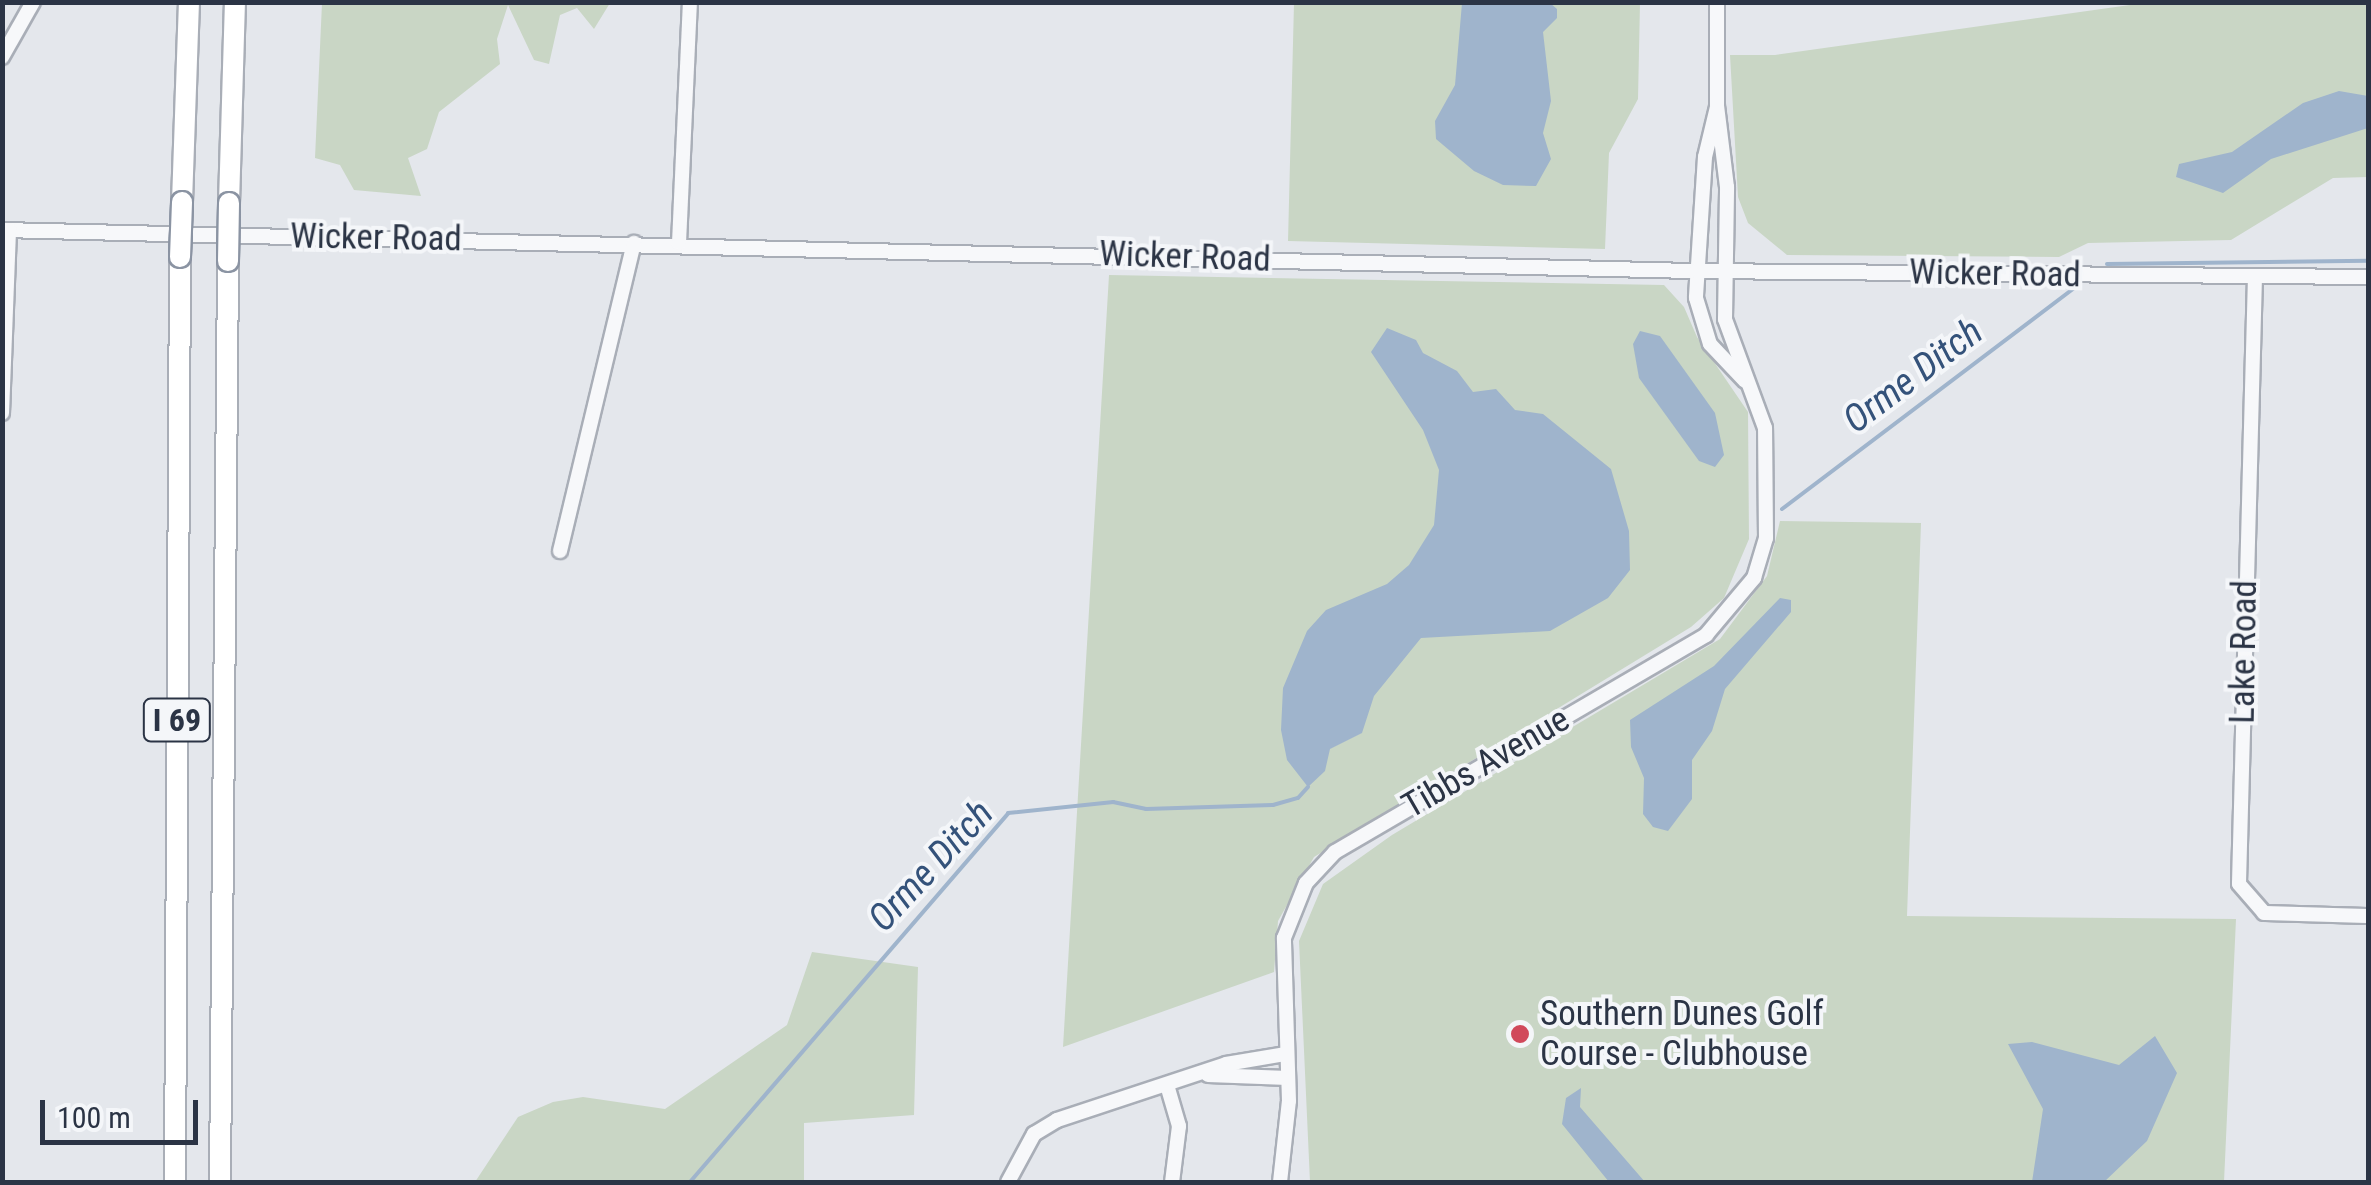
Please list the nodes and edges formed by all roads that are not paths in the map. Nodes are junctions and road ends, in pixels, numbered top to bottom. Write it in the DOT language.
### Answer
graph roads {
  1 [pos="33,2"];
  2 [pos="188,2"];
  3 [pos="690,2"];
  4 [pos="1717,2"];
  5 [pos="235,5"];
  6 [pos="2,57"];
  7 [pos="1717,106"];
  8 [pos="6,230"];
  9 [pos="679,242"];
  10 [pos="634,243"];
  11 [pos="1696,271"];
  12 [pos="1727,272"];
  13 [pos="2255,276"];
  14 [pos="2368,276"];
  15 [pos="1752,389"];
  16 [pos="2,413"];
  17 [pos="560,551"];
  18 [pos="2368,916"];
  19 [pos="1286,1054"];
  20 [pos="1203,1075"];
  21 [pos="1288,1078"];
  22 [pos="1167,1084"];
  23 [pos="175,1182"];
  24 [pos="220,1182"];
  25 [pos="1008,1182"];
  26 [pos="1172,1182"];
  27 [pos="1280,1182"];
  1 -- 6 [label="street"];
  2 -- 23 [label="highway, I 69, bridge"];
  3 -- 9 [label="street"];
  4 -- 7 [label="street, Tibbs Avenue"];
  5 -- 24 [label="highway, I 69, bridge"];
  7 -- 11 [label="street, Tibbs Avenue"];
  7 -- 12 [label="street, Tibbs Avenue"];
  8 -- 10 [label="street, Wicker Road"];
  8 -- 16 [label="street"];
  9 -- 10 [label="street, Wicker Road"];
  9 -- 11 [label="street, Wicker Road"];
  10 -- 17 [label="street"];
  11 -- 12 [label="street, Wicker Road"];
  11 -- 15 [label="street, Tibbs Avenue"];
  12 -- 13 [label="street, Wicker Road"];
  12 -- 15 [label="street, Tibbs Avenue"];
  13 -- 14 [label="street, Wicker Road"];
  13 -- 18 [label="street, Lake Road"];
  15 -- 19 [label="street, Tibbs Avenue"];
  19 -- 20 [label="street"];
  19 -- 21 [label="street, Tibbs Avenue"];
  20 -- 21 [label="street"];
  20 -- 22 [label="street"];
  21 -- 27 [label="street, Tibbs Avenue"];
  22 -- 25 [label="street"];
  22 -- 26 [label="street"];
}
